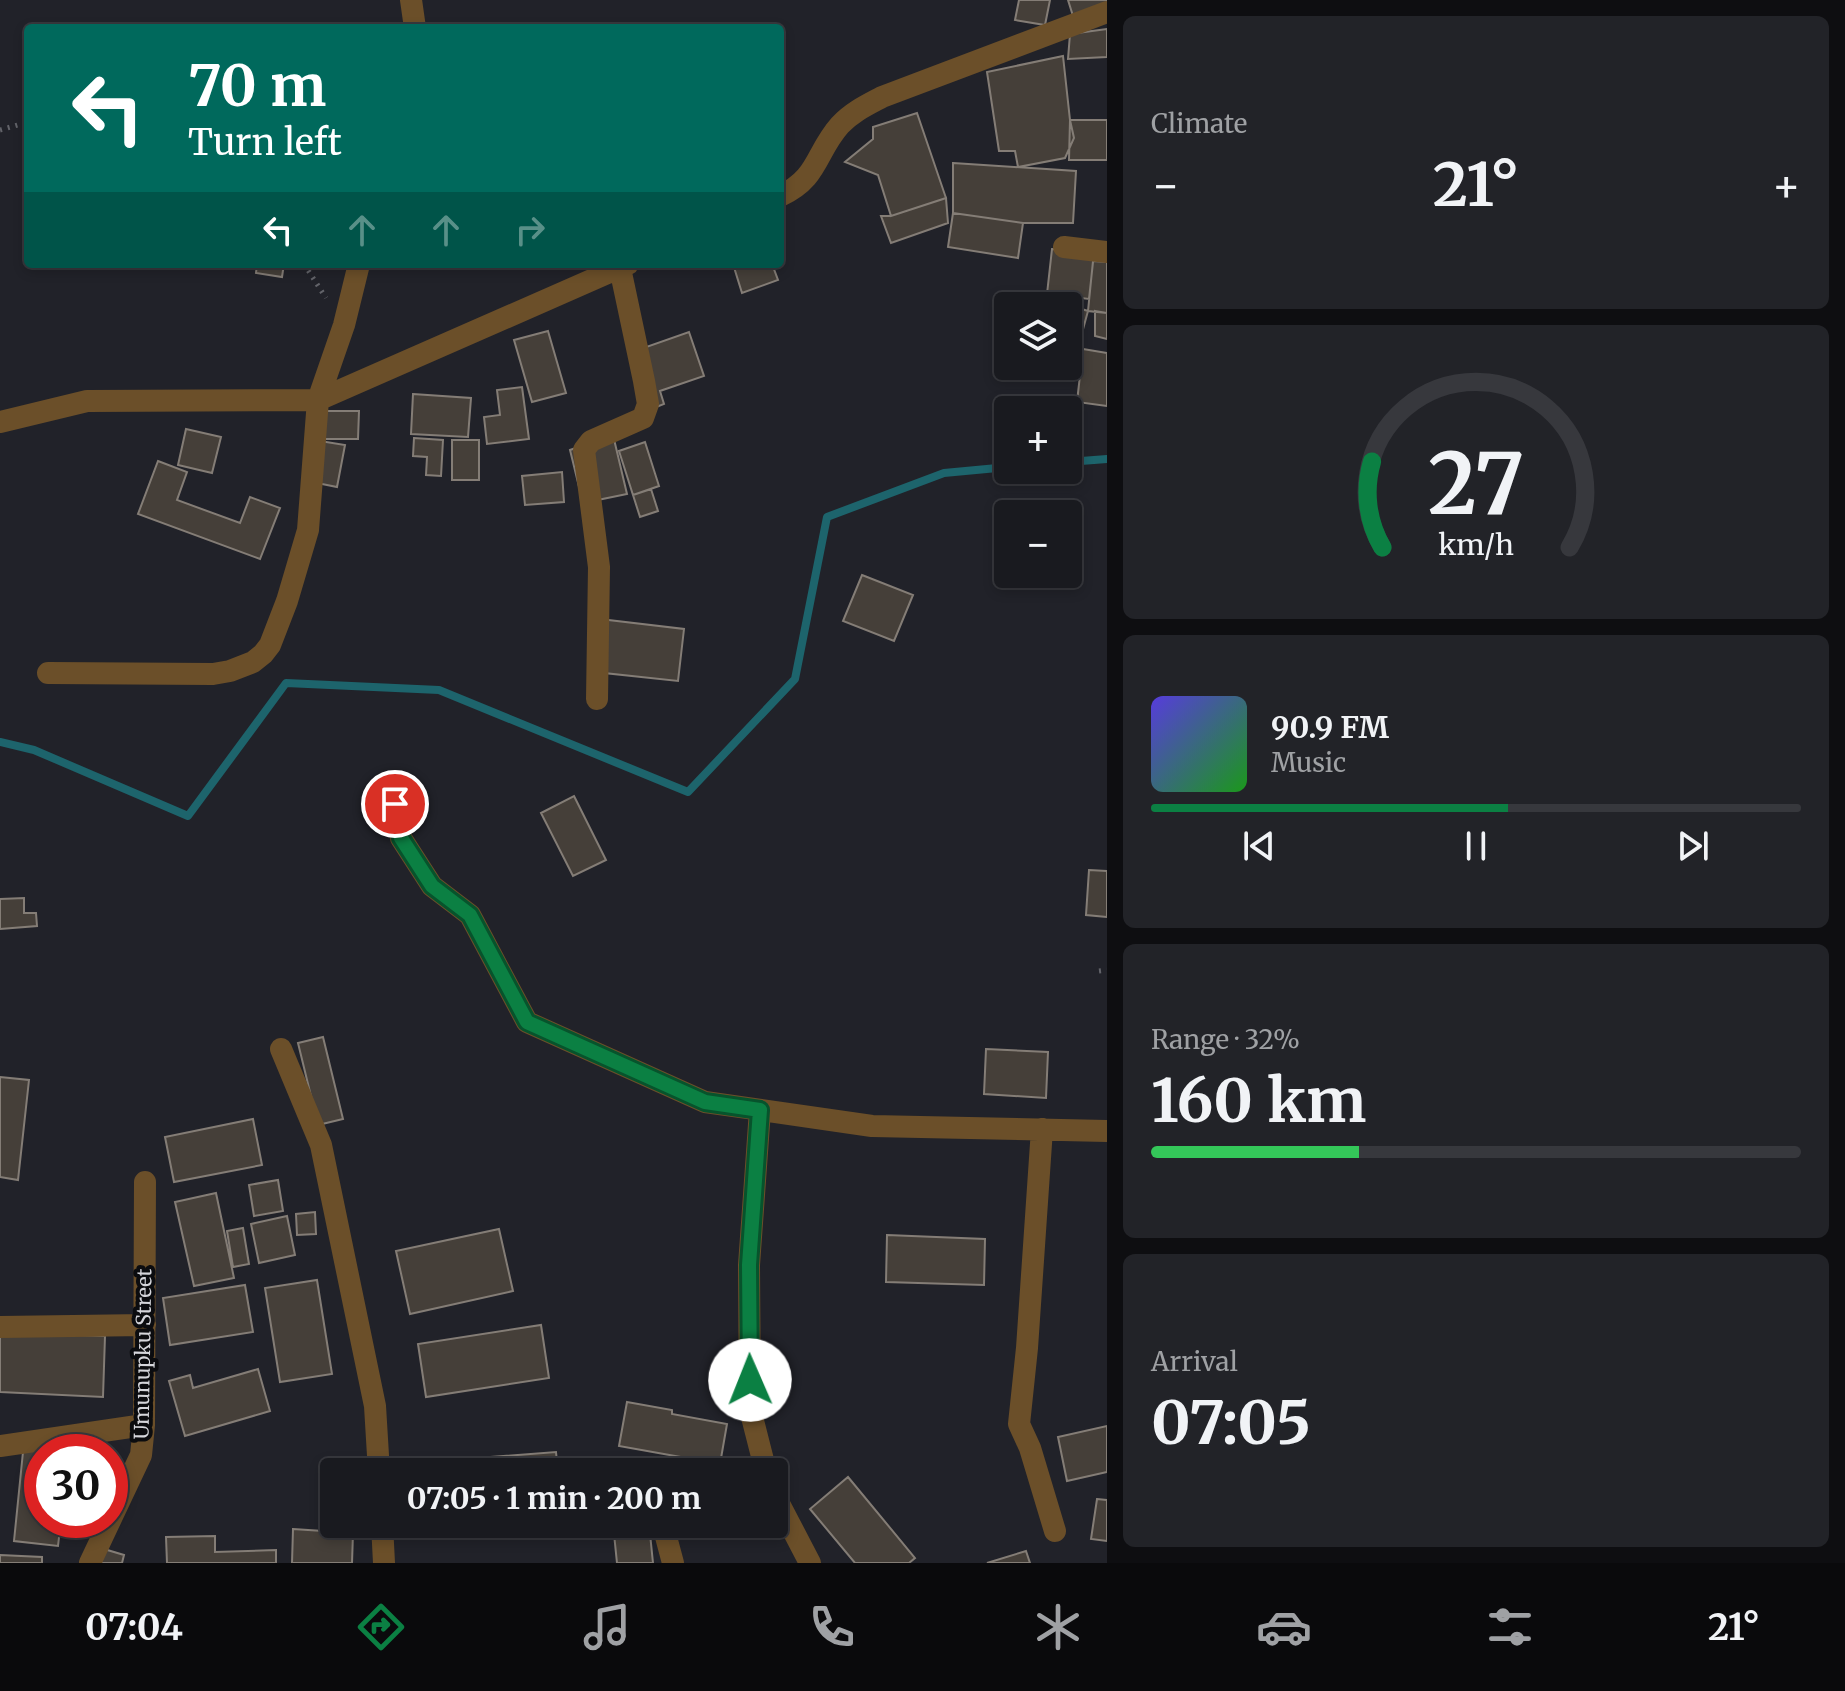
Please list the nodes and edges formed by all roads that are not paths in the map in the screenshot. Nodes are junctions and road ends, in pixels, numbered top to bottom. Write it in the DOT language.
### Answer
graph roads {
  1 [pos="411,0"];
  2 [pos="1107,12"];
  3 [pos="414,24"];
  4 [pos="784,194"];
  5 [pos="1064,247"];
  6 [pos="1107,252"];
  7 [pos="358,268"];
  8 [pos="619,268"];
  9 [pos="624,268"];
  10 [pos="318,400"];
  11 [pos="0,422"];
  12 [pos="48,673"];
  13 [pos="597,699"];
  14 [pos="395,804"];
  15 [pos="281,1049"];
  16 [pos="760,1110"];
  17 [pos="1042,1129"];
  18 [pos="1107,1131"];
  19 [pos="145,1182"];
  20 [pos="145,1325"];
  21 [pos="0,1327"];
  22 [pos="144,1425"];
  23 [pos="0,1446"];
  24 [pos="378,1458"];
  25 [pos="762,1458"];
  26 [pos="788,1521"];
  27 [pos="1055,1531"];
  28 [pos="383,1538"];
  29 [pos="666,1538"];
  30 [pos="90,1563"];
  31 [pos="384,1563"];
  32 [pos="673,1563"];
  33 [pos="810,1563"];
  1 -- 3 [label="street"];
  2 -- 4 [label="street"];
  5 -- 6 [label="street"];
  7 -- 10 [label="street"];
  8 -- 10 [label="street"];
  9 -- 13 [label="street"];
  10 -- 11 [label="street"];
  10 -- 12 [label="street"];
  14 -- 16 [label="street"];
  15 -- 24 [label="street"];
  16 -- 17 [label="street"];
  16 -- 25 [label="street"];
  17 -- 18 [label="street"];
  17 -- 27 [label="street"];
  19 -- 20 [label="street, Umunupku Street"];
  20 -- 21 [label="street"];
  20 -- 22 [label="street, Umunupku Street"];
  22 -- 23 [label="street"];
  22 -- 30 [label="street, Umunupku Street"];
  26 -- 33 [label="street"];
  28 -- 31 [label="street"];
  29 -- 32 [label="street"];
}
